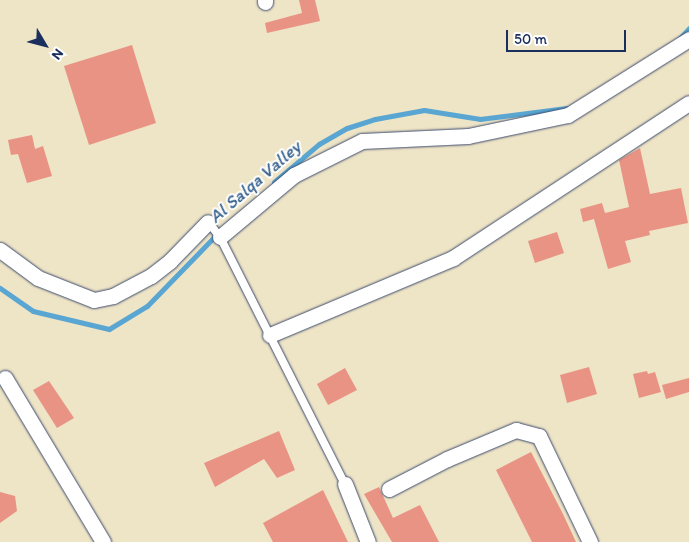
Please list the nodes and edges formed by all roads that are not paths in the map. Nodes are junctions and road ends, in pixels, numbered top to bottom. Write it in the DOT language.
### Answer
graph roads {
  1 [pos="689,38"];
  2 [pos="689,103"];
  3 [pos="208,222"];
  4 [pos="220,237"];
  5 [pos="0,250"];
  6 [pos="270,336"];
  7 [pos="5,378"];
  8 [pos="345,484"];
  9 [pos="389,489"];
  10 [pos="103,542"];
  11 [pos="368,542"];
  12 [pos="590,542"];
  1 -- 4 [label="street"];
  2 -- 6 [label="street"];
  3 -- 4 [label="lane"];
  3 -- 5 [label="street"];
  4 -- 6 [label="lane"];
  6 -- 8 [label="lane"];
  7 -- 10 [label="street"];
  8 -- 11 [label="street"];
  9 -- 12 [label="street"];
}
